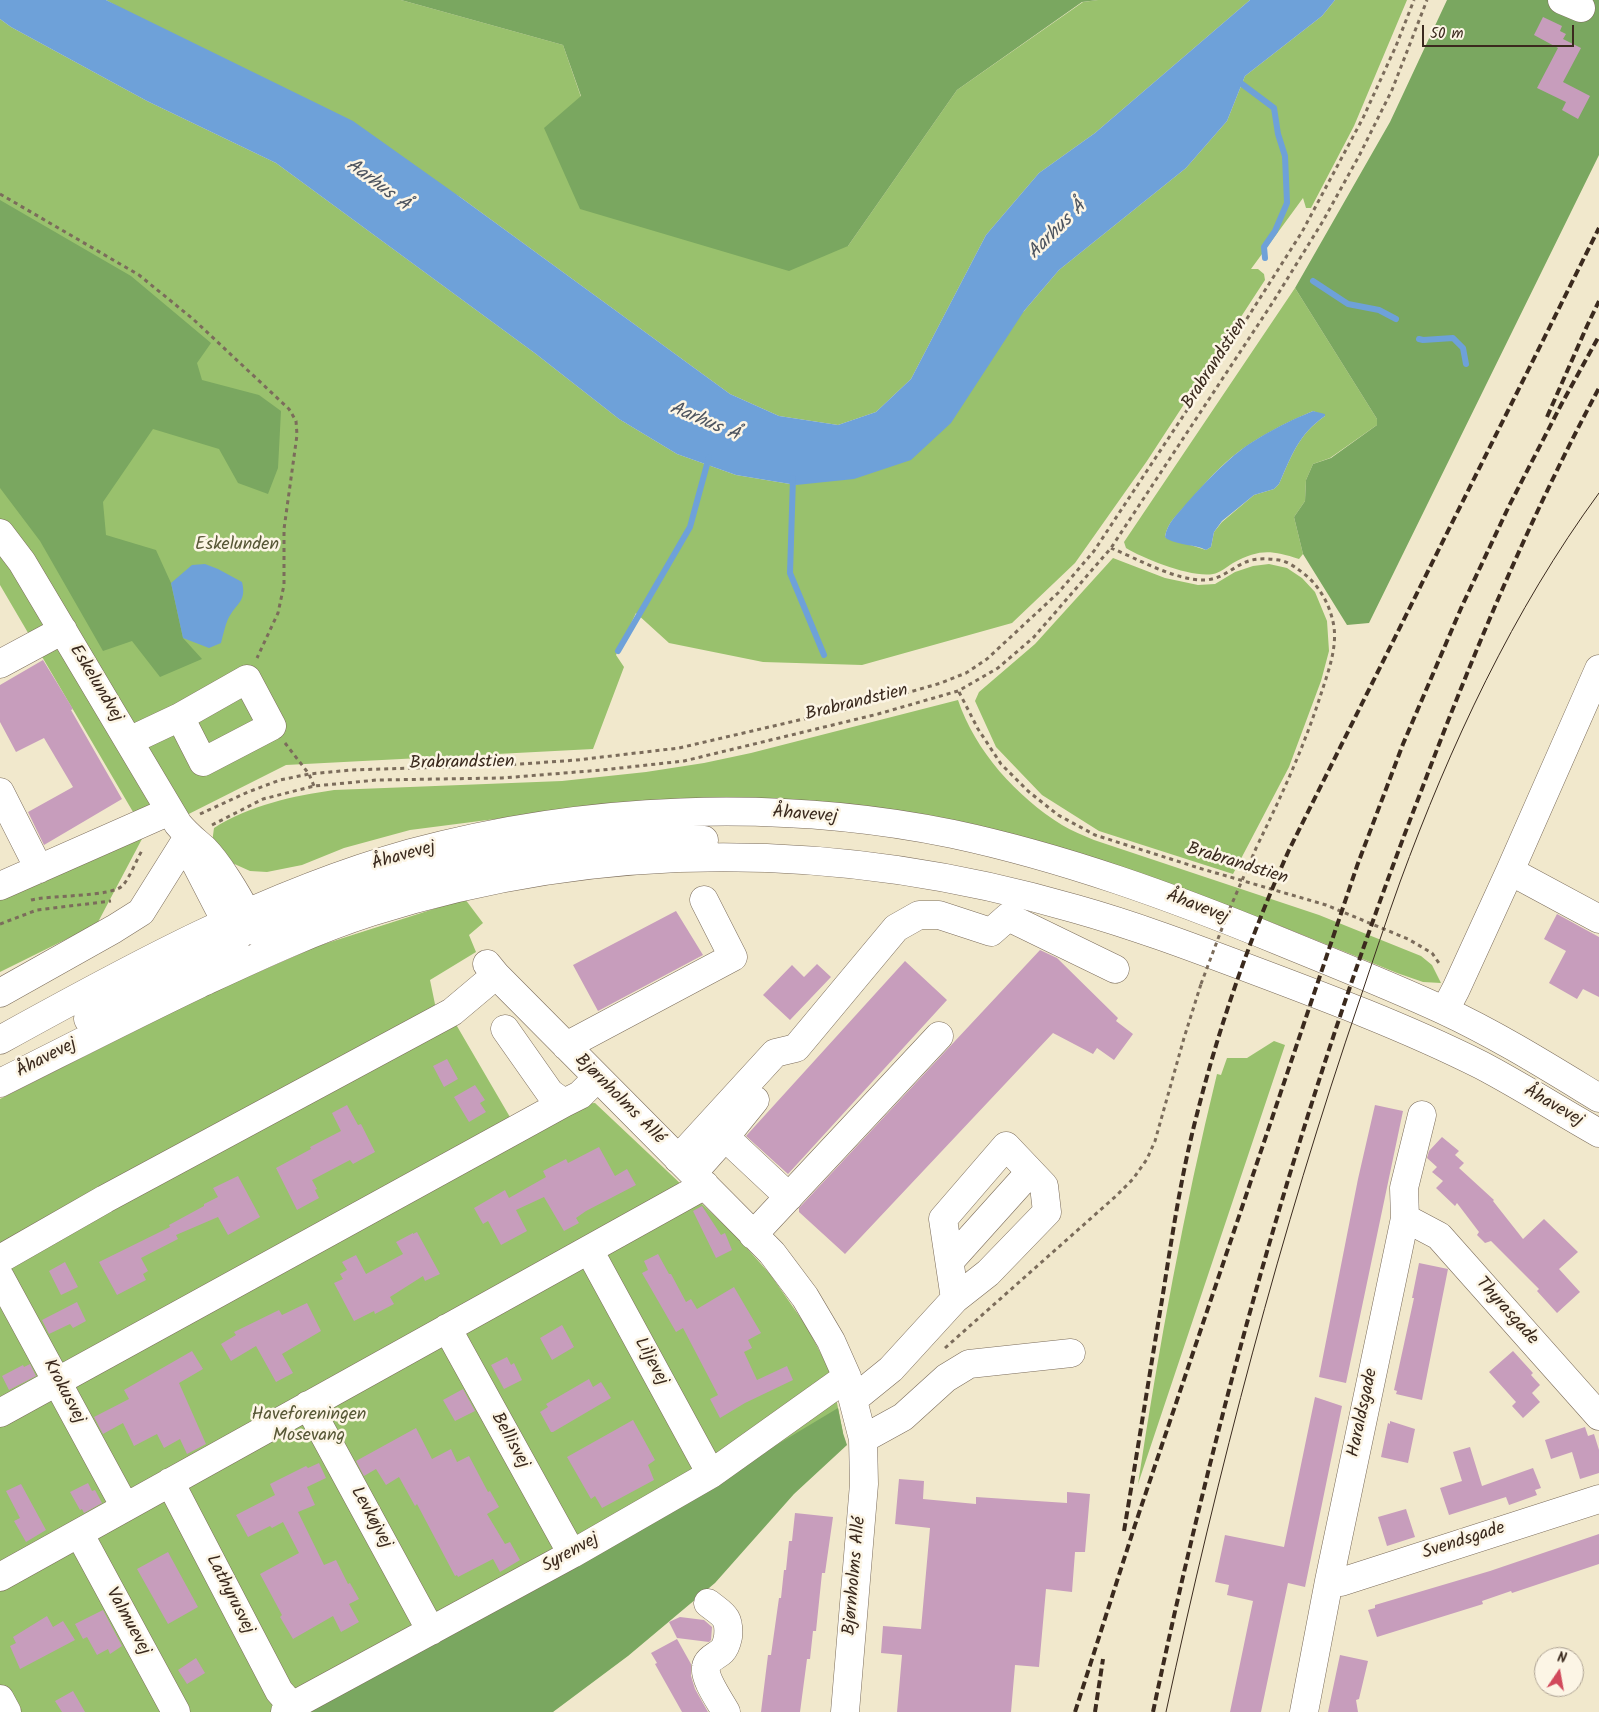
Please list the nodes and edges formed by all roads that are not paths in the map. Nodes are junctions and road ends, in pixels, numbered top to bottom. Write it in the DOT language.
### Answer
graph roads {
  1 [pos="0,532"];
  2 [pos="63,630"];
  3 [pos="0,664"];
  4 [pos="1599,670"];
  5 [pos="180,717"];
  6 [pos="129,741"];
  7 [pos="0,792"];
  8 [pos="179,824"];
  9 [pos="39,869"];
  10 [pos="1510,871"];
  11 [pos="941,877"];
  12 [pos="0,886"];
  13 [pos="704,900"];
  14 [pos="1599,919"];
  15 [pos="238,921"];
  16 [pos="1115,969"];
  17 [pos="0,993"];
  18 [pos="1450,1000"];
  19 [pos="505,1030"];
  20 [pos="939,1036"];
  21 [pos="0,1040"];
  22 [pos="566,1046"];
  23 [pos="796,1048"];
  24 [pos="0,1070"];
  25 [pos="597,1078"];
  26 [pos="0,1083"];
  27 [pos="1599,1098"];
  28 [pos="564,1103"];
  29 [pos="1422,1115"];
  30 [pos="1599,1133"];
  31 [pos="725,1137"];
  32 [pos="692,1172"];
  33 [pos="1030,1172"];
  34 [pos="789,1197"];
  35 [pos="1405,1218"];
  36 [pos="753,1234"];
  37 [pos="589,1250"];
  38 [pos="0,1259"];
  39 [pos="950,1261"];
  40 [pos="0,1277"];
  41 [pos="955,1299"];
  42 [pos="447,1328"];
  43 [pos="1071,1353"];
  44 [pos="58,1382"];
  45 [pos="850,1388"];
  46 [pos="308,1405"];
  47 [pos="0,1413"];
  48 [pos="1599,1416"];
  49 [pos="864,1440"];
  50 [pos="711,1474"];
  51 [pos="170,1482"];
  52 [pos="1599,1499"];
  53 [pos="124,1507"];
  54 [pos="79,1533"];
  55 [pos="572,1554"];
  56 [pos="0,1576"];
  57 [pos="1329,1581"];
  58 [pos="708,1603"];
  59 [pos="431,1631"];
  60 [pos="0,1699"];
  61 [pos="288,1709"];
  62 [pos="7,1712"];
  63 [pos="176,1712"];
  64 [pos="726,1712"];
  65 [pos="845,1712"];
  66 [pos="1304,1712"];
  1 -- 2 [label="street, Eskelundvej"];
  2 -- 3 [label="street"];
  2 -- 6 [label="street, Eskelundvej"];
  4 -- 10 [label="street"];
  5 -- 5 [label="street"];
  5 -- 6 [label="street"];
  6 -- 8 [label="street, Eskelundvej"];
  7 -- 9 [label="street"];
  8 -- 9 [label="street"];
  8 -- 15 [label="street, Eskelundvej"];
  8 -- 17 [label="street"];
  9 -- 12 [label="street"];
  10 -- 14 [label="street"];
  10 -- 18 [label="street"];
  11 -- 15 [label="street"];
  11 -- 26 [label="street, Åhavevej"];
  11 -- 30 [label="street, Åhavevej"];
  13 -- 22 [label="street"];
  15 -- 18 [label="street, Åhavevej"];
  15 -- 21 [label="street, Åhavevej"];
  15 -- 24 [label="street"];
  16 -- 23 [label="street"];
  18 -- 27 [label="street, Åhavevej"];
  19 -- 28 [label="street"];
  20 -- 34 [label="street"];
  22 -- 25 [label="street, Bjørnholms Allé"];
  22 -- 38 [label="street, Bjørnholms Allé"];
  23 -- 31 [label="street"];
  23 -- 32 [label="street"];
  25 -- 28 [label="street"];
  25 -- 32 [label="street, Bjørnholms Allé"];
  28 -- 44 [label="street"];
  29 -- 35 [label="street, Haraldsgade"];
  31 -- 32 [label="street"];
  31 -- 34 [label="street"];
  32 -- 36 [label="street, Bjørnholms Allé"];
  32 -- 37 [label="street"];
  33 -- 39 [label="street"];
  33 -- 39 [label="street"];
  33 -- 41 [label="street, Syrenvej"];
  34 -- 36 [label="street"];
  35 -- 48 [label="street, Thyrasgade"];
  35 -- 57 [label="street, Haraldsgade"];
  36 -- 45 [label="street, Bjørnholms Allé"];
  37 -- 42 [label="street"];
  37 -- 50 [label="street, Liljevej"];
  39 -- 41 [label="street"];
  40 -- 44 [label="street, Krokusvej"];
  41 -- 45 [label="street, Syrenvej"];
  42 -- 46 [label="street"];
  42 -- 55 [label="street, Bellisvej"];
  43 -- 49 [label="street"];
  44 -- 47 [label="street"];
  44 -- 53 [label="street, Krokusvej"];
  45 -- 49 [label="street, Bjørnholms Allé"];
  45 -- 50 [label="street, Syrenvej"];
  46 -- 51 [label="street"];
  46 -- 59 [label="street, Levkøjvej"];
  49 -- 65 [label="street, Bjørnholms Allé"];
  50 -- 55 [label="street, Syrenvej"];
  51 -- 53 [label="street"];
  51 -- 61 [label="street, Lathyrusvej"];
  52 -- 57 [label="street, Svendsgade"];
  53 -- 54 [label="street"];
  54 -- 56 [label="street"];
  54 -- 63 [label="street, Valmuevej"];
  55 -- 59 [label="street, Syrenvej"];
  57 -- 66 [label="street, Haraldsgade"];
  58 -- 64 [label="street"];
  59 -- 61 [label="street, Syrenvej"];
  60 -- 62 [label="street"];
}
